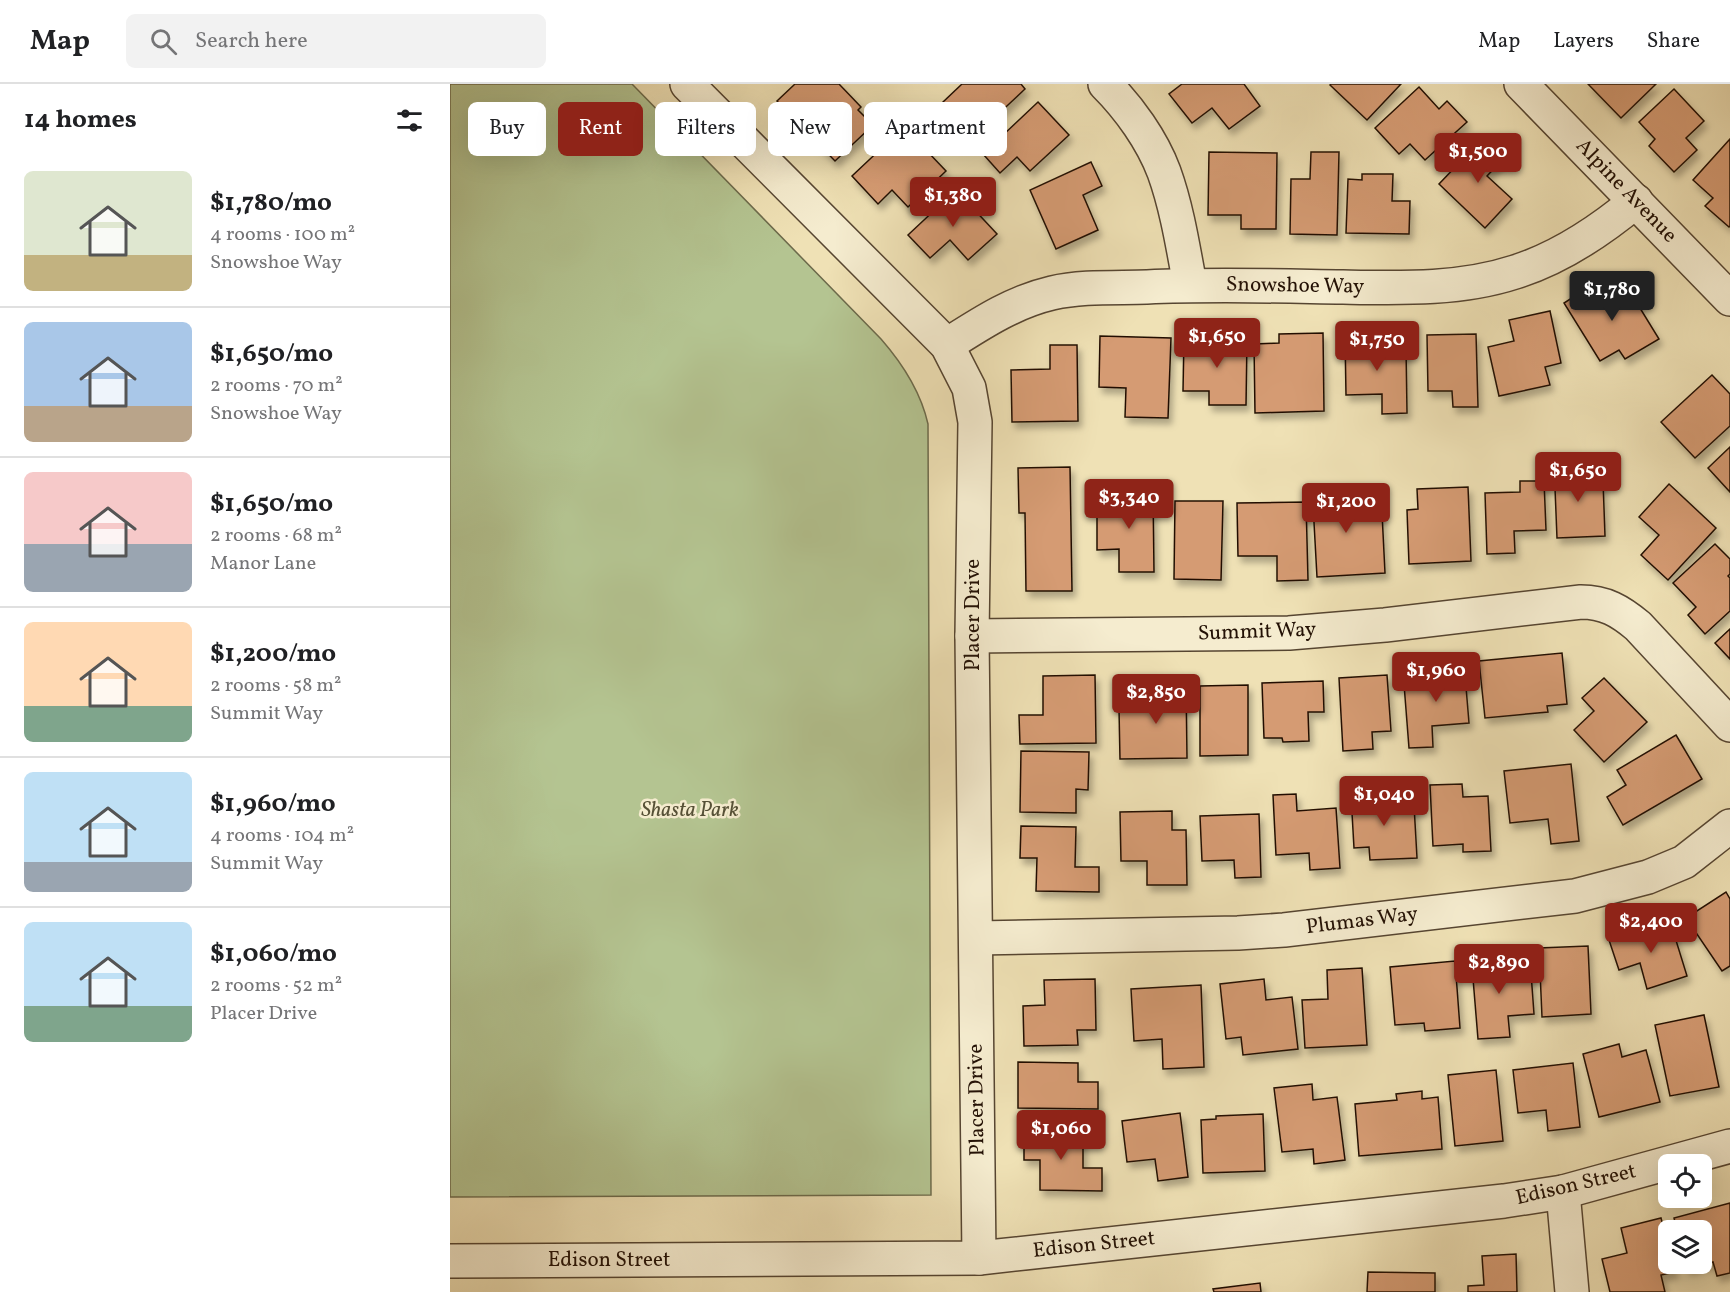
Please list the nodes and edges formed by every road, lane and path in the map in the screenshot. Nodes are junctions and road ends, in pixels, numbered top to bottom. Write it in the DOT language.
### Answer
graph roads {
  1 [pos="687,84"];
  2 [pos="1104,84"];
  3 [pos="1521,84"];
  4 [pos="1636,201"];
  5 [pos="1190,285"];
  6 [pos="1730,299"];
  7 [pos="947,345"];
  8 [pos="972,636"];
  9 [pos="1730,725"];
  10 [pos="1730,826"];
  11 [pos="976,938"];
  12 [pos="1730,1146"];
  13 [pos="1563,1192"];
  14 [pos="979,1258"];
  15 [pos="450,1261"];
  16 [pos="1572,1292"];
  1 -- 7 [label="street, Placer Drive"];
  2 -- 5 [label="street"];
  3 -- 4 [label="street, Alpine Avenue"];
  4 -- 5 [label="street, Snowshoe Way"];
  4 -- 6 [label="street, Alpine Avenue"];
  5 -- 7 [label="street, Snowshoe Way"];
  7 -- 8 [label="street, Placer Drive"];
  8 -- 9 [label="street, Summit Way"];
  8 -- 11 [label="street, Placer Drive"];
  10 -- 11 [label="street, Plumas Way"];
  11 -- 14 [label="street, Placer Drive"];
  12 -- 13 [label="street, Edison Street"];
  13 -- 14 [label="street, Edison Street"];
  13 -- 16 [label="street"];
  14 -- 15 [label="street, Edison Street"];
}
